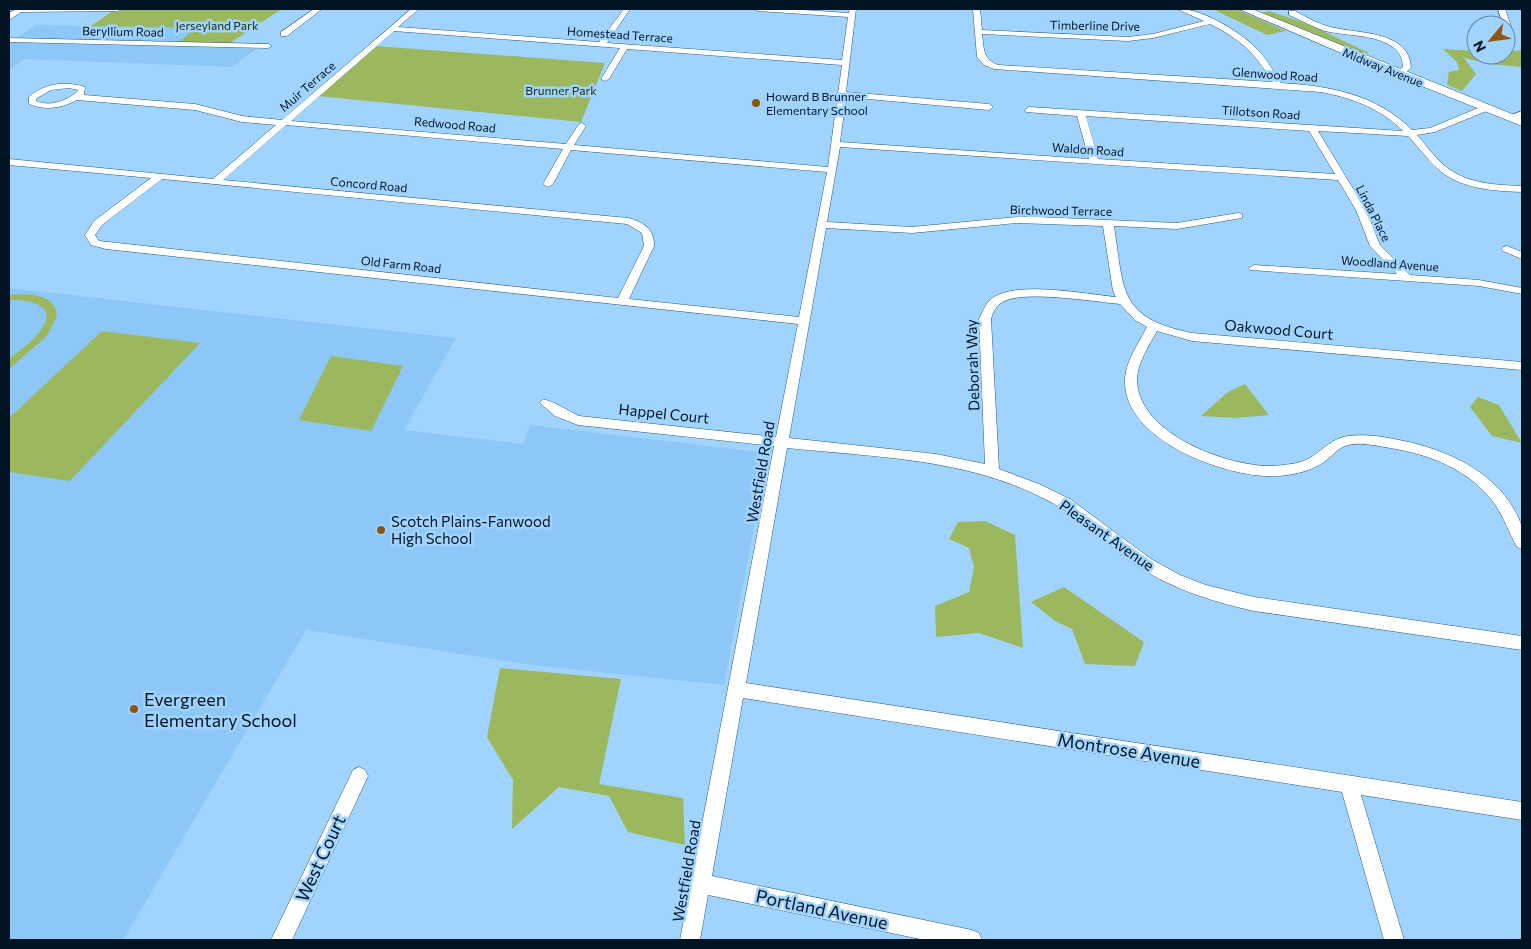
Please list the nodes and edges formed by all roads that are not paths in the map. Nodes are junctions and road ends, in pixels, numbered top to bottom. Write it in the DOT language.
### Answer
graph roads {
  1 [pos="21,9"];
  2 [pos="118,9"];
  3 [pos="318,9"];
  4 [pos="415,9"];
  5 [pos="626,9"];
  6 [pos="758,9"];
  7 [pos="976,9"];
  8 [pos="1181,9"];
  9 [pos="1244,9"];
  10 [pos="853,12"];
  11 [pos="1292,13"];
  12 [pos="9,17"];
  13 [pos="1209,22"];
  14 [pos="392,29"];
  15 [pos="979,32"];
  16 [pos="284,34"];
  17 [pos="9,40"];
  18 [pos="602,44"];
  19 [pos="268,46"];
  20 [pos="625,46"];
  21 [pos="847,63"];
  22 [pos="1399,74"];
  23 [pos="605,79"];
  24 [pos="1279,86"];
  25 [pos="842,94"];
  26 [pos="77,96"];
  27 [pos="989,107"];
  28 [pos="1486,108"];
  29 [pos="1029,110"];
  30 [pos="1081,113"];
  31 [pos="1522,114"];
  32 [pos="1510,117"];
  33 [pos="284,122"];
  34 [pos="1522,122"];
  35 [pos="582,126"];
  36 [pos="1310,127"];
  37 [pos="1411,134"];
  38 [pos="835,144"];
  39 [pos="568,146"];
  40 [pos="9,162"];
  41 [pos="1094,162"];
  42 [pos="832,170"];
  43 [pos="159,177"];
  44 [pos="1340,177"];
  45 [pos="215,182"];
  46 [pos="548,184"];
  47 [pos="1522,189"];
  48 [pos="1238,216"];
  49 [pos="1108,223"];
  50 [pos="822,225"];
  51 [pos="1507,249"];
  52 [pos="1522,256"];
  53 [pos="1254,268"];
  54 [pos="1407,278"];
  55 [pos="1522,291"];
  56 [pos="622,301"];
  57 [pos="1123,301"];
  58 [pos="804,321"];
  59 [pos="1154,325"];
  60 [pos="1522,366"];
  61 [pos="546,403"];
  62 [pos="782,443"];
  63 [pos="992,471"];
  64 [pos="1522,543"];
  65 [pos="1522,643"];
  66 [pos="736,689"];
  67 [pos="359,776"];
  68 [pos="1349,784"];
  69 [pos="1522,811"];
  70 [pos="700,883"];
  71 [pos="281,940"];
  72 [pos="690,940"];
  73 [pos="972,940"];
  74 [pos="1394,940"];
  1 -- 2 [label="street"];
  1 -- 12 [label="street"];
  3 -- 16 [label="street"];
  4 -- 14 [label="street, Muir Terrace"];
  5 -- 18 [label="street"];
  6 -- 10 [label="street"];
  7 -- 15 [label="street"];
  8 -- 13 [label="street"];
  9 -- 22 [label="main road, Midway Avenue"];
  10 -- 21 [label="street, Westfield Road"];
  11 -- 22 [label="street"];
  13 -- 15 [label="street, Timberline Drive"];
  13 -- 24 [label="street"];
  14 -- 18 [label="street, Homestead Terrace"];
  14 -- 33 [label="street, Muir Terrace"];
  15 -- 24 [label="street, Glenwood Road"];
  17 -- 19 [label="street, Beryllium Road"];
  18 -- 20 [label="street, Homestead Terrace"];
  20 -- 21 [label="street, Homestead Terrace"];
  20 -- 23 [label="street"];
  21 -- 25 [label="street, Westfield Road"];
  22 -- 28 [label="main road, Midway Avenue"];
  24 -- 37 [label="street, Glenwood Road"];
  25 -- 27 [label="street"];
  25 -- 38 [label="street, Westfield Road"];
  26 -- 26 [label="street"];
  26 -- 33 [label="street, Redwood Road"];
  28 -- 32 [label="main road, Midway Avenue"];
  28 -- 37 [label="street, Tillotson Road"];
  29 -- 30 [label="street, Tillotson Road"];
  30 -- 36 [label="street, Tillotson Road"];
  30 -- 41 [label="street"];
  31 -- 32 [label="street"];
  32 -- 34 [label="main road, Midway Avenue"];
  33 -- 39 [label="street, Redwood Road"];
  33 -- 45 [label="street, Muir Terrace"];
  35 -- 39 [label="street"];
  36 -- 37 [label="street, Tillotson Road"];
  36 -- 44 [label="street, Linda Place"];
  37 -- 47 [label="street, Glenwood Road"];
  38 -- 41 [label="street, Waldon Road"];
  38 -- 42 [label="street, Westfield Road"];
  39 -- 42 [label="street, Redwood Road"];
  39 -- 46 [label="street"];
  40 -- 43 [label="street, Concord Road"];
  41 -- 44 [label="street, Waldon Road"];
  42 -- 50 [label="street, Westfield Road"];
  43 -- 45 [label="street, Concord Road"];
  43 -- 56 [label="street, Old Farm Road"];
  44 -- 54 [label="street, Linda Place"];
  45 -- 56 [label="street, Concord Road"];
  48 -- 49 [label="street, Birchwood Terrace"];
  49 -- 50 [label="street, Birchwood Terrace"];
  49 -- 57 [label="street"];
  50 -- 58 [label="street, Westfield Road"];
  51 -- 52 [label="street"];
  53 -- 54 [label="street, Woodland Avenue"];
  54 -- 55 [label="street, Woodland Avenue"];
  56 -- 58 [label="street, Old Farm Road"];
  57 -- 59 [label="street, Oakwood Court"];
  57 -- 63 [label="street, Deborah Way"];
  58 -- 62 [label="street, Westfield Road"];
  59 -- 60 [label="street, Oakwood Court"];
  59 -- 64 [label="street"];
  61 -- 62 [label="street, Happel Court"];
  62 -- 63 [label="street, Pleasant Avenue"];
  62 -- 66 [label="street, Westfield Road"];
  63 -- 65 [label="street, Pleasant Avenue"];
  66 -- 68 [label="street, Montrose Avenue"];
  66 -- 70 [label="street, Westfield Road"];
  67 -- 71 [label="street, West Court"];
  68 -- 69 [label="street, Montrose Avenue"];
  68 -- 74 [label="street"];
  70 -- 72 [label="street, Westfield Road"];
  70 -- 73 [label="street, Portland Avenue"];
}
